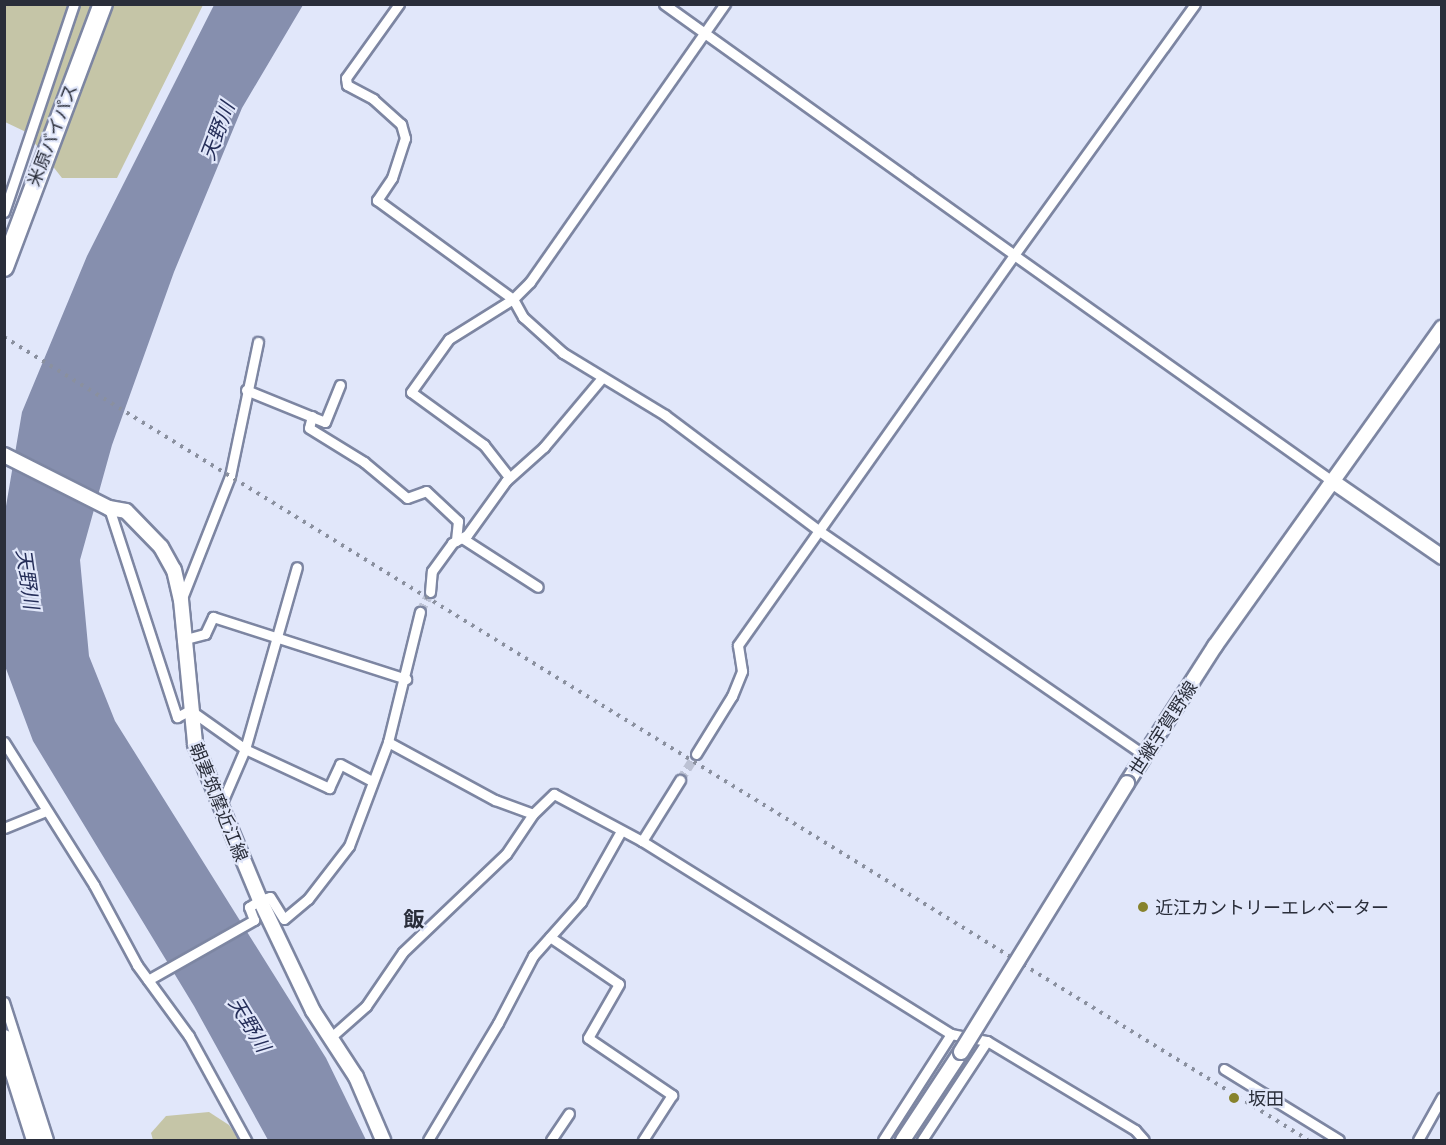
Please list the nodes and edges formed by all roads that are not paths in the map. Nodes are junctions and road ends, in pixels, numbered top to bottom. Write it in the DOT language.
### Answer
graph roads {
  1 [pos="74,4"];
  2 [pos="103,4"];
  3 [pos="399,4"];
  4 [pos="664,4"];
  5 [pos="725,4"];
  6 [pos="1195,4"];
  7 [pos="705,33"];
  8 [pos="4,212"];
  9 [pos="1014,255"];
  10 [pos="4,267"];
  11 [pos="513,299"];
  12 [pos="1442,328"];
  13 [pos="258,342"];
  14 [pos="602,378"];
  15 [pos="340,385"];
  16 [pos="246,390"];
  17 [pos="312,416"];
  18 [pos="4,455"];
  19 [pos="509,477"];
  20 [pos="1332,481"];
  21 [pos="104,505"];
  22 [pos="819,530"];
  23 [pos="459,539"];
  24 [pos="1442,557"];
  25 [pos="297,567"];
  26 [pos="538,587"];
  27 [pos="430,592"];
  28 [pos="181,600"];
  29 [pos="420,612"];
  30 [pos="182,640"];
  31 [pos="279,640"];
  32 [pos="406,680"];
  33 [pos="190,710"];
  34 [pos="4,742"];
  35 [pos="388,742"];
  36 [pos="245,748"];
  37 [pos="696,754"];
  38 [pos="1145,756"];
  39 [pos="370,780"];
  40 [pos="680,780"];
  41 [pos="220,807"];
  42 [pos="46,812"];
  43 [pos="533,814"];
  44 [pos="4,828"];
  45 [pos="621,831"];
  46 [pos="642,840"];
  47 [pos="260,900"];
  48 [pos="550,937"];
  49 [pos="148,980"];
  50 [pos="4,1002"];
  51 [pos="951,1034"];
  52 [pos="330,1038"];
  53 [pos="4,1039"];
  54 [pos="987,1041"];
  55 [pos="1224,1069"];
  56 [pos="1442,1097"];
  57 [pos="569,1113"];
  58 [pos="36,1140"];
  59 [pos="48,1140"];
  60 [pos="246,1140"];
  61 [pos="383,1140"];
  62 [pos="428,1140"];
  63 [pos="551,1140"];
  64 [pos="643,1140"];
  65 [pos="883,1140"];
  66 [pos="903,1140"];
  67 [pos="922,1140"];
  68 [pos="1144,1140"];
  69 [pos="1339,1140"];
  70 [pos="1418,1140"];
  1 -- 8 [label="street"];
  2 -- 10 [label="highway, 米原バイパス"];
  3 -- 11 [label="street"];
  4 -- 7 [label="street"];
  5 -- 7 [label="street"];
  6 -- 9 [label="street"];
  7 -- 9 [label="street"];
  7 -- 11 [label="street"];
  9 -- 20 [label="street"];
  9 -- 22 [label="street"];
  11 -- 14 [label="street"];
  11 -- 19 [label="street"];
  12 -- 20 [label="main road, 世継宇賀野線"];
  13 -- 16 [label="street"];
  14 -- 19 [label="street"];
  14 -- 22 [label="street"];
  15 -- 17 [label="street"];
  16 -- 17 [label="street"];
  16 -- 28 [label="street"];
  17 -- 23 [label="street"];
  18 -- 21 [label="main road, 朝妻筑摩近江線"];
  19 -- 23 [label="street"];
  20 -- 24 [label="main road"];
  20 -- 38 [label="main road, 世継宇賀野線"];
  21 -- 28 [label="main road, 朝妻筑摩近江線"];
  21 -- 33 [label="street"];
  22 -- 37 [label="street"];
  22 -- 38 [label="street"];
  23 -- 26 [label="street"];
  23 -- 27 [label="street"];
  25 -- 31 [label="street"];
  28 -- 30 [label="main road, 朝妻筑摩近江線"];
  29 -- 32 [label="street"];
  30 -- 31 [label="street"];
  30 -- 33 [label="main road, 朝妻筑摩近江線"];
  31 -- 32 [label="street"];
  31 -- 36 [label="street"];
  32 -- 35 [label="street"];
  33 -- 36 [label="street"];
  33 -- 41 [label="main road, 朝妻筑摩近江線"];
  34 -- 42 [label="street"];
  35 -- 39 [label="street"];
  35 -- 43 [label="street"];
  36 -- 39 [label="street"];
  36 -- 41 [label="street"];
  38 -- 66 [label="main road, 世継宇賀野線, bridge"];
  39 -- 47 [label="street"];
  40 -- 46 [label="street"];
  41 -- 47 [label="main road, 朝妻筑摩近江線"];
  42 -- 44 [label="street"];
  42 -- 49 [label="street"];
  43 -- 45 [label="street"];
  43 -- 52 [label="street"];
  45 -- 46 [label="street"];
  45 -- 48 [label="street"];
  46 -- 51 [label="street"];
  47 -- 49 [label="street"];
  47 -- 52 [label="main road, 朝妻筑摩近江線"];
  48 -- 62 [label="street"];
  48 -- 64 [label="street"];
  49 -- 60 [label="street"];
  50 -- 59 [label="street"];
  51 -- 54 [label="street"];
  51 -- 65 [label="street"];
  52 -- 61 [label="main road, 朝妻筑摩近江線"];
  53 -- 58 [label="highway"];
  54 -- 67 [label="street"];
  54 -- 68 [label="street"];
  55 -- 69 [label="street"];
  56 -- 70 [label="street"];
  57 -- 63 [label="street"];
}
